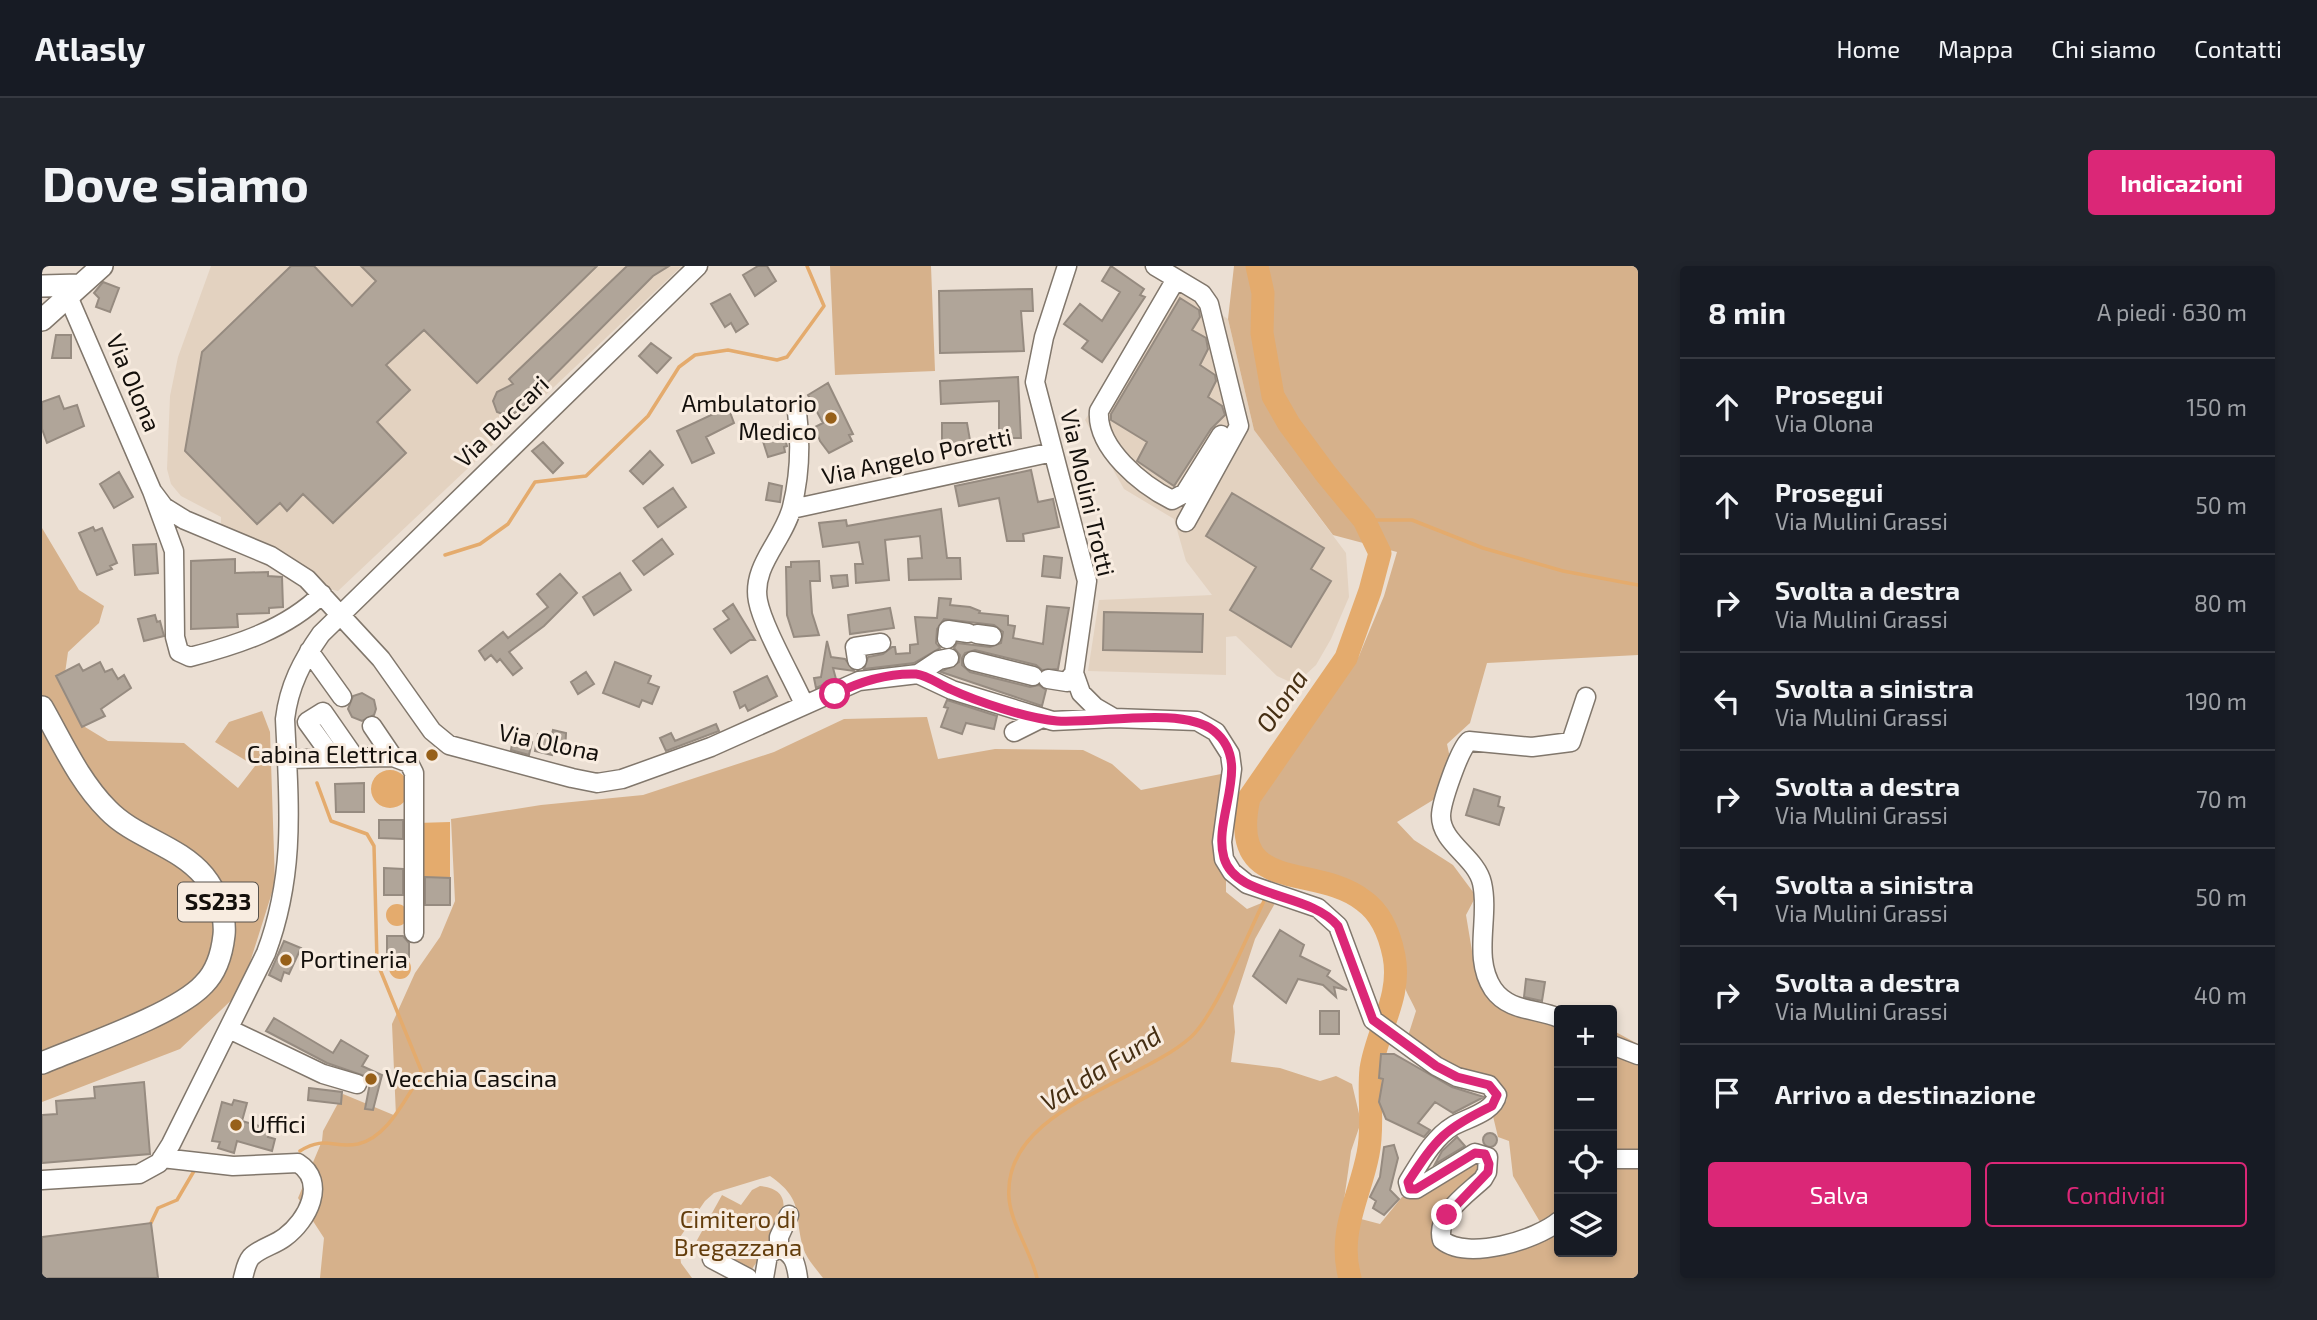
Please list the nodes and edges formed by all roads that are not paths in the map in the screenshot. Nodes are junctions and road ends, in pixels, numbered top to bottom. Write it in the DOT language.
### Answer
graph roads {
  1 [pos="102,266"];
  2 [pos="1067,266"];
  3 [pos="1155,266"];
  4 [pos="694,267"];
  5 [pos="1176,279"];
  6 [pos="42,286"];
  7 [pos="73,290"];
  8 [pos="42,320"];
  9 [pos="797,412"];
  10 [pos="1221,435"];
  11 [pos="1053,452"];
  12 [pos="152,491"];
  13 [pos="792,509"];
  14 [pos="1186,522"];
  15 [pos="322,594"];
  16 [pos="340,613"];
  17 [pos="979,634"];
  18 [pos="881,643"];
  19 [pos="309,651"];
  20 [pos="973,661"];
  21 [pos="810,671"];
  22 [pos="858,671"];
  23 [pos="1074,673"];
  24 [pos="918,674"];
  25 [pos="792,677"];
  26 [pos="342,697"];
  27 [pos="1586,697"];
  28 [pos="804,704"];
  29 [pos="42,707"];
  30 [pos="1042,718"];
  31 [pos="1114,718"];
  32 [pos="372,726"];
  33 [pos="1014,732"];
  34 [pos="393,757"];
  35 [pos="333,758"];
  36 [pos="355,758"];
  37 [pos="287,759"];
  38 [pos="414,933"];
  39 [pos="1554,1017"];
  40 [pos="229,1028"];
  41 [pos="1617,1047"];
  42 [pos="1638,1055"];
  43 [pos="42,1063"];
  44 [pos="357,1084"];
  45 [pos="162,1158"];
  46 [pos="1617,1158"];
  47 [pos="1638,1159"];
  48 [pos="42,1180"];
  49 [pos="789,1215"];
  50 [pos="1554,1225"];
  51 [pos="779,1248"];
  52 [pos="712,1259"];
  53 [pos="243,1278"];
  54 [pos="748,1278"];
  55 [pos="764,1278"];
  56 [pos="798,1278"];
  1 -- 7 [label="main road"];
  2 -- 11 [label="street, Via Molini Trotti"];
  3 -- 5 [label="street"];
  4 -- 16 [label="street, Via Buccari"];
  5 -- 10 [label="street"];
  5 -- 14 [label="street"];
  6 -- 7 [label="main road"];
  7 -- 8 [label="main road"];
  7 -- 12 [label="street, Via Olona"];
  9 -- 13 [label="street"];
  11 -- 13 [label="street, Via Angelo Poretti"];
  11 -- 23 [label="street, Via Molini Trotti"];
  12 -- 15 [label="street, Via Olona"];
  12 -- 15 [label="street, Via Olona"];
  13 -- 25 [label="street"];
  15 -- 16 [label="street, Via Olona"];
  16 -- 19 [label="street, Via Buccari"];
  16 -- 28 [label="street, Via Olona"];
  17 -- 24 [label="street"];
  18 -- 22 [label="street, Via Olona"];
  19 -- 26 [label="street"];
  19 -- 37 [label="street, Via Buccari"];
  20 -- 23 [label="street"];
  21 -- 25 [label="street"];
  22 -- 24 [label="street, Via Olona"];
  22 -- 28 [label="street, Via Olona"];
  23 -- 31 [label="street"];
  24 -- 30 [label="street"];
  25 -- 28 [label="street"];
  27 -- 39 [label="street"];
  29 -- 43 [label="main road, SS233"];
  30 -- 31 [label="street"];
  30 -- 33 [label="street"];
  31 -- 50 [label="street"];
  32 -- 34 [label="street"];
  34 -- 36 [label="street"];
  34 -- 38 [label="street"];
  35 -- 36 [label="street"];
  35 -- 36 [label="street"];
  35 -- 37 [label="street"];
  37 -- 40 [label="street, Via Buccari"];
  40 -- 44 [label="street"];
  40 -- 45 [label="street, Via Buccari"];
  41 -- 42 [label="street"];
  45 -- 48 [label="street"];
  45 -- 53 [label="street"];
  46 -- 47 [label="street"];
  49 -- 51 [label="street"];
  51 -- 55 [label="street"];
  51 -- 56 [label="street"];
  52 -- 54 [label="street"];
}
